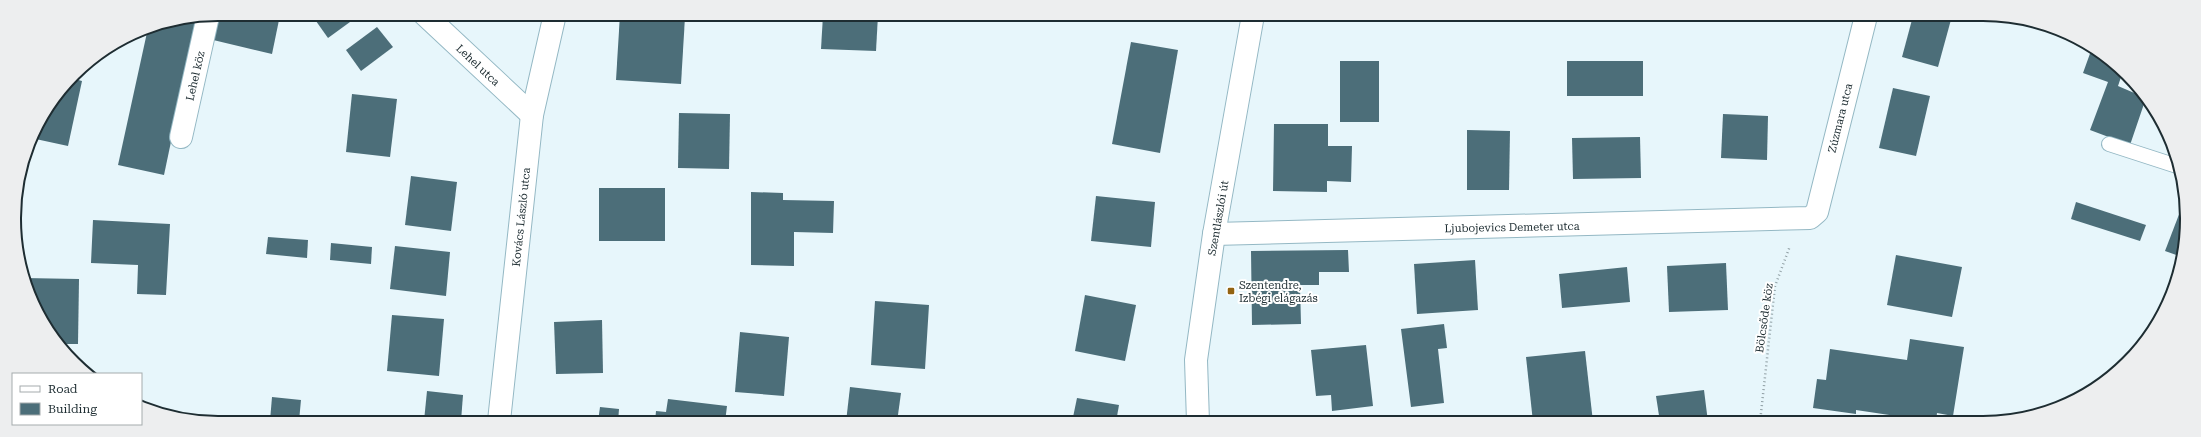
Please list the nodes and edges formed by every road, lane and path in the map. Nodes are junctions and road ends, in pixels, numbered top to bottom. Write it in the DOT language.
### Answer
graph roads {
  1 [pos="207,21"];
  2 [pos="431,21"];
  3 [pos="553,21"];
  4 [pos="1253,21"];
  5 [pos="1865,21"];
  6 [pos="532,115"];
  7 [pos="181,137"];
  8 [pos="2108,144"];
  9 [pos="2172,165"];
  10 [pos="1805,218"];
  11 [pos="1214,234"];
  12 [pos="500,416"];
  13 [pos="1198,416"];
  14 [pos="1761,416"];
  1 -- 7 [label="street, Lehel köz"];
  2 -- 6 [label="street, Lehel utca"];
  3 -- 6 [label="street, Kovács László utca"];
  4 -- 11 [label="street, Szentlászlói út"];
  5 -- 10 [label="street, Zúzmara utca"];
  6 -- 12 [label="street, Kovács László utca"];
  8 -- 9 [label="lane"];
  10 -- 11 [label="street, Ljubojevics Demeter utca"];
  10 -- 14 [label="path, Bölcsőde köz"];
  11 -- 13 [label="street, Szentlászlói út"];
}
